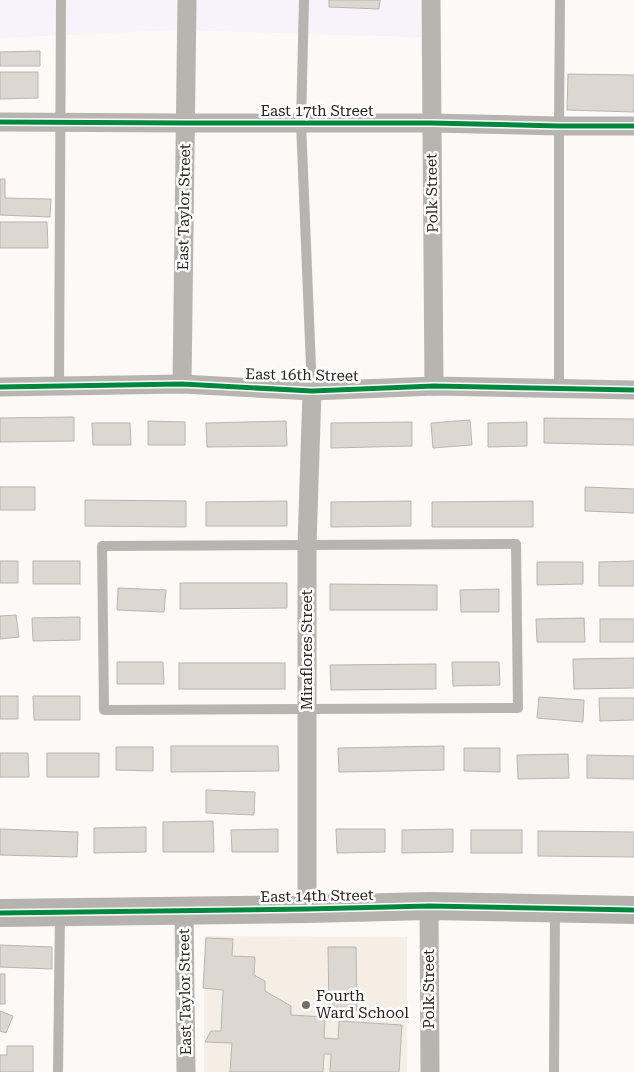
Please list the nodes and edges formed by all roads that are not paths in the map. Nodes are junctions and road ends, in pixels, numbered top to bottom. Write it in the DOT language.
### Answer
graph roads {
  1 [pos="61,0"];
  2 [pos="187,0"];
  3 [pos="304,0"];
  4 [pos="431,0"];
  5 [pos="560,0"];
  6 [pos="0,122"];
  7 [pos="60,122"];
  8 [pos="185,123"];
  9 [pos="301,123"];
  10 [pos="431,123"];
  11 [pos="559,126"];
  12 [pos="634,126"];
  13 [pos="182,384"];
  14 [pos="60,386"];
  15 [pos="434,386"];
  16 [pos="0,387"];
  17 [pos="559,389"];
  18 [pos="634,390"];
  19 [pos="312,391"];
  20 [pos="307,545"];
  21 [pos="307,709"];
  22 [pos="428,906"];
  23 [pos="555,908"];
  24 [pos="307,910"];
  25 [pos="634,910"];
  26 [pos="184,911"];
  27 [pos="60,912"];
  28 [pos="0,913"];
  29 [pos="58,1072"];
  30 [pos="186,1072"];
  31 [pos="430,1072"];
  32 [pos="554,1072"];
  1 -- 7 [label="lane"];
  2 -- 8 [label="street, East Taylor Street"];
  3 -- 9 [label="lane"];
  4 -- 10 [label="street, Polk Street"];
  5 -- 11 [label="lane"];
  6 -- 7 [label="street, East 17th Street"];
  7 -- 8 [label="street, East 17th Street"];
  7 -- 14 [label="lane"];
  8 -- 9 [label="street, East 17th Street"];
  8 -- 13 [label="street, East Taylor Street"];
  9 -- 10 [label="street, East 17th Street"];
  9 -- 19 [label="lane"];
  10 -- 11 [label="street, East 17th Street"];
  10 -- 15 [label="street, Polk Street"];
  11 -- 12 [label="street, East 17th Street"];
  11 -- 17 [label="lane"];
  13 -- 14 [label="street, East 16th Street"];
  13 -- 19 [label="street, East 16th Street"];
  14 -- 16 [label="street, East 16th Street"];
  15 -- 17 [label="street, East 16th Street"];
  15 -- 19 [label="street, East 16th Street"];
  17 -- 18 [label="street, East 16th Street"];
  19 -- 20 [label="street, Miraflores Street"];
  20 -- 21 [label="street, Miraflores Street"];
  20 -- 21 [label="lane"];
  20 -- 21 [label="lane"];
  21 -- 24 [label="street, Miraflores Street"];
  22 -- 23 [label="street, East 14th Street"];
  22 -- 24 [label="street, East 14th Street"];
  22 -- 31 [label="street, Polk Street"];
  23 -- 25 [label="street, East 14th Street"];
  23 -- 32 [label="lane"];
  24 -- 26 [label="street, East 14th Street"];
  26 -- 27 [label="street, East 14th Street"];
  26 -- 30 [label="street, East Taylor Street"];
  27 -- 28 [label="street, East 14th Street"];
  27 -- 29 [label="lane"];
}
